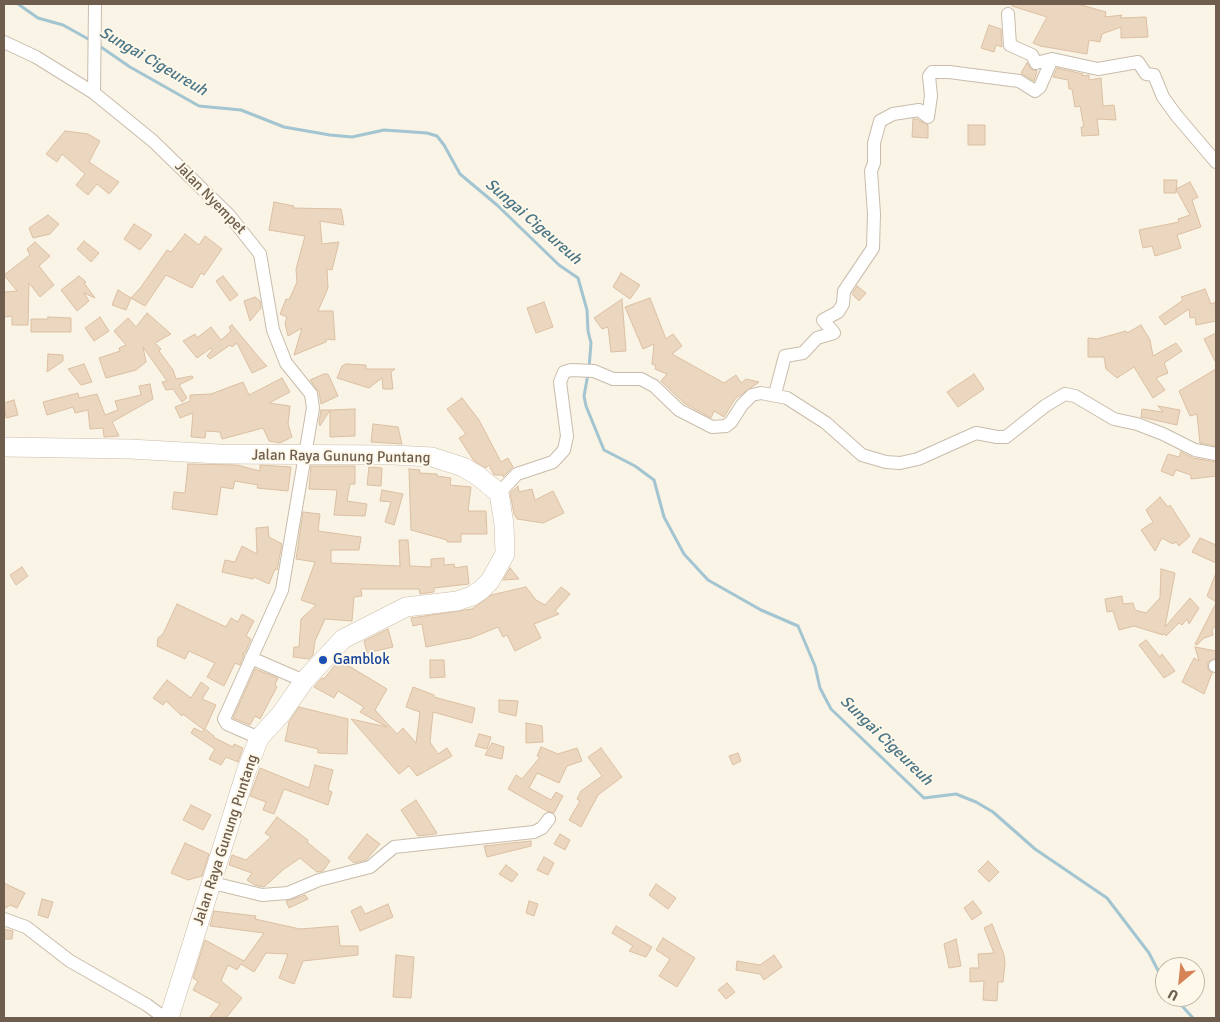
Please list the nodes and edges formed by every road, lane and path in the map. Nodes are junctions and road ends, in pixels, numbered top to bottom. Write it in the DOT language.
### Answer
graph roads {
  1 [pos="95,4"];
  2 [pos="1008,14"];
  3 [pos="4,42"];
  4 [pos="1052,59"];
  5 [pos="94,93"];
  6 [pos="1216,162"];
  7 [pos="775,394"];
  8 [pos="4,447"];
  9 [pos="1216,454"];
  10 [pos="306,455"];
  11 [pos="499,493"];
  12 [pos="251,658"];
  13 [pos="304,681"];
  14 [pos="259,738"];
  15 [pos="549,819"];
  16 [pos="212,883"];
  17 [pos="4,919"];
  18 [pos="160,1018"];
  19 [pos="169,1018"];
  1 -- 5 [label="street"];
  2 -- 4 [label="street"];
  3 -- 5 [label="street, Jalan Nyempet"];
  4 -- 6 [label="street"];
  4 -- 7 [label="street"];
  5 -- 10 [label="street, Jalan Nyempet"];
  7 -- 9 [label="street"];
  7 -- 11 [label="street"];
  8 -- 10 [label="street, Jalan Raya Gunung Puntang"];
  10 -- 11 [label="street, Jalan Raya Gunung Puntang"];
  10 -- 12 [label="street, Jalan Nyempet"];
  11 -- 13 [label="street, Jalan Raya Gunung Puntang"];
  12 -- 13 [label="street"];
  12 -- 14 [label="street, Jalan Nyempet"];
  13 -- 14 [label="street, Jalan Raya Gunung Puntang"];
  14 -- 16 [label="street, Jalan Raya Gunung Puntang"];
  15 -- 16 [label="street"];
  16 -- 19 [label="street, Jalan Raya Gunung Puntang"];
  17 -- 18 [label="street"];
}
